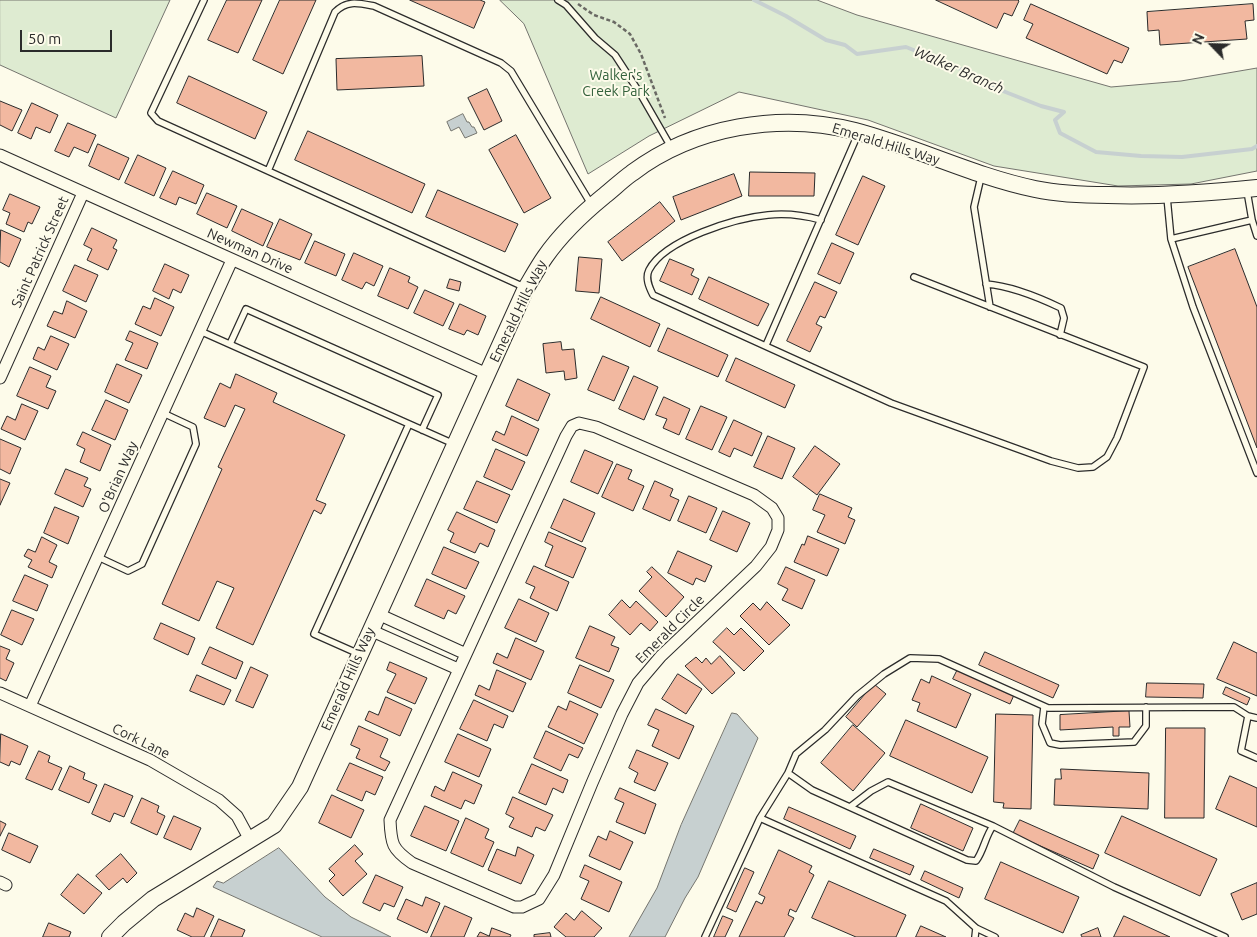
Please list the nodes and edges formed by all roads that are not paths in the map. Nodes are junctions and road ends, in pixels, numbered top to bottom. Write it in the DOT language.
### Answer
graph roads {
  1 [pos="204,0"];
  2 [pos="558,0"];
  3 [pos="376,3"];
  4 [pos="859,132"];
  5 [pos="672,150"];
  6 [pos="0,155"];
  7 [pos="268,171"];
  8 [pos="981,175"];
  9 [pos="1252,188"];
  10 [pos="84,193"];
  11 [pos="1167,196"];
  12 [pos="592,206"];
  13 [pos="821,220"];
  14 [pos="1252,220"];
  15 [pos="1257,236"];
  16 [pos="1171,239"];
  17 [pos="232,260"];
  18 [pos="914,277"];
  19 [pos="986,284"];
  20 [pos="526,288"];
  21 [pos="990,308"];
  22 [pos="200,331"];
  23 [pos="1060,335"];
  24 [pos="230,344"];
  25 [pos="766,345"];
  26 [pos="487,374"];
  27 [pos="0,378"];
  28 [pos="163,413"];
  29 [pos="409,424"];
  30 [pos="422,430"];
  31 [pos="455,444"];
  32 [pos="1257,473"];
  33 [pos="98,557"];
  34 [pos="378,614"];
  35 [pos="370,630"];
  36 [pos="359,654"];
  37 [pos="466,654"];
  38 [pos="458,670"];
  39 [pos="0,693"];
  40 [pos="30,706"];
  41 [pos="1044,706"];
  42 [pos="1146,707"];
  43 [pos="1248,716"];
  44 [pos="1257,718"];
  45 [pos="1257,758"];
  46 [pos="788,773"];
  47 [pos="850,807"];
  48 [pos="760,818"];
  49 [pos="993,826"];
  50 [pos="250,840"];
  51 [pos="976,928"];
  52 [pos="115,936"];
  53 [pos="706,937"];
  54 [pos="975,937"];
  55 [pos="995,937"];
  56 [pos="1225,937"];
  1 -- 7 [label="lane"];
  2 -- 5 [label="lane"];
  3 -- 7 [label="lane"];
  3 -- 12 [label="lane"];
  4 -- 5 [label="street, Emerald Hills Way"];
  4 -- 8 [label="street, Emerald Hills Way"];
  4 -- 13 [label="lane"];
  5 -- 12 [label="street, Emerald Hills Way"];
  6 -- 10 [label="street, Newman Drive"];
  7 -- 20 [label="lane"];
  8 -- 11 [label="street, Emerald Hills Way"];
  8 -- 19 [label="lane"];
  9 -- 11 [label="street, Emerald Hills Way"];
  9 -- 14 [label="lane"];
  10 -- 17 [label="street, Newman Drive"];
  10 -- 27 [label="street, Saint Patrick Street"];
  11 -- 16 [label="lane"];
  12 -- 20 [label="street, Emerald Hills Way"];
  13 -- 25 [label="lane"];
  13 -- 25 [label="lane"];
  14 -- 15 [label="lane"];
  14 -- 16 [label="lane"];
  16 -- 32 [label="lane"];
  17 -- 22 [label="street, O'Brian Way"];
  17 -- 26 [label="street, Newman Drive"];
  18 -- 21 [label="lane"];
  19 -- 21 [label="lane"];
  19 -- 23 [label="lane"];
  20 -- 26 [label="street, Emerald Hills Way"];
  21 -- 23 [label="lane"];
  22 -- 24 [label="lane"];
  22 -- 28 [label="street, O'Brian Way"];
  23 -- 25 [label="lane"];
  24 -- 29 [label="lane"];
  24 -- 30 [label="lane"];
  26 -- 31 [label="street, Emerald Hills Way"];
  28 -- 33 [label="street, O'Brian Way"];
  28 -- 33 [label="lane"];
  29 -- 30 [label="lane"];
  29 -- 36 [label="lane"];
  30 -- 31 [label="lane"];
  31 -- 34 [label="street, Emerald Hills Way"];
  33 -- 40 [label="street, O'Brian Way"];
  34 -- 35 [label="street, Emerald Hills Way"];
  34 -- 37 [label="street"];
  35 -- 36 [label="street, Emerald Hills Way"];
  35 -- 38 [label="street"];
  36 -- 50 [label="street, Emerald Hills Way"];
  37 -- 38 [label="street, Emerald Circle"];
  37 -- 38 [label="street, Emerald Circle"];
  39 -- 40 [label="street, Cork Lane"];
  40 -- 50 [label="street, Cork Lane"];
  41 -- 42 [label="lane"];
  41 -- 42 [label="lane"];
  41 -- 46 [label="lane"];
  42 -- 43 [label="lane"];
  43 -- 44 [label="lane"];
  43 -- 45 [label="lane"];
  46 -- 47 [label="lane"];
  46 -- 48 [label="lane"];
  47 -- 49 [label="lane"];
  47 -- 49 [label="lane"];
  48 -- 51 [label="lane"];
  48 -- 53 [label="lane"];
  49 -- 56 [label="lane"];
  50 -- 52 [label="street, Emerald Hills Way"];
  51 -- 54 [label="lane"];
  51 -- 55 [label="lane"];
}
